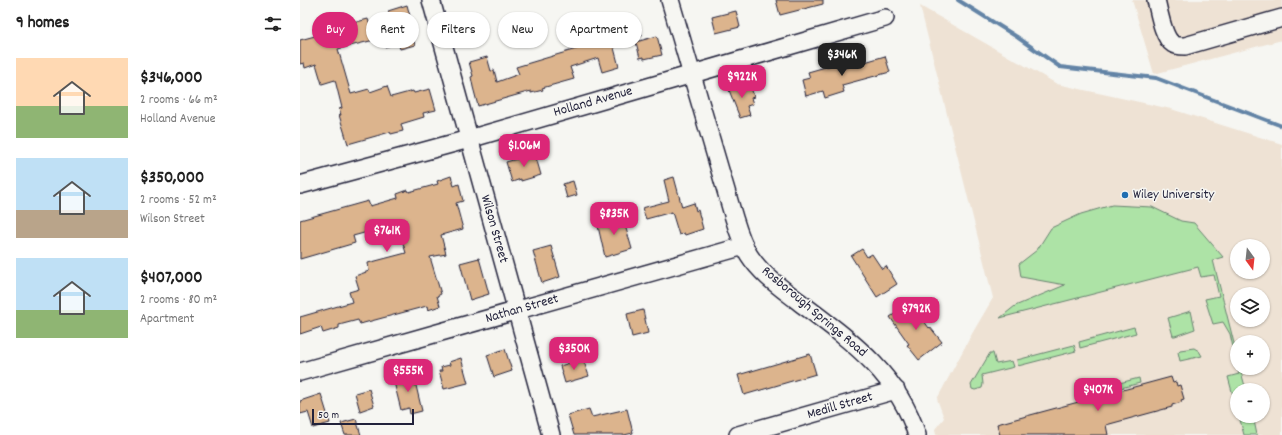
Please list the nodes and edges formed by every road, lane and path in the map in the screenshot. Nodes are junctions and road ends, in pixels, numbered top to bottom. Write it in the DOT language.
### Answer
graph roads {
  1 [pos="431,0"];
  2 [pos="670,0"];
  3 [pos="1156,0"];
  4 [pos="885,18"];
  5 [pos="1282,18"];
  6 [pos="691,74"];
  7 [pos="469,138"];
  8 [pos="300,185"];
  9 [pos="744,246"];
  10 [pos="517,310"];
  11 [pos="300,372"];
  12 [pos="896,390"];
  13 [pos="551,435"];
  14 [pos="738,435"];
  15 [pos="917,435"];
  1 -- 7 [label="street, Wilson Street"];
  2 -- 6 [label="street, Rosborough Springs Road"];
  3 -- 5 [label="street"];
  4 -- 6 [label="street, Holland Avenue"];
  6 -- 7 [label="street, Holland Avenue"];
  6 -- 9 [label="street, Rosborough Springs Road"];
  7 -- 8 [label="street, Holland Avenue"];
  7 -- 10 [label="street, Wilson Street"];
  9 -- 10 [label="street, Nathan Street"];
  9 -- 12 [label="street, Rosborough Springs Road"];
  10 -- 11 [label="street, Nathan Street"];
  10 -- 13 [label="street, Wilson Street"];
  12 -- 14 [label="street, Medill Street"];
  12 -- 15 [label="street, Rosborough Springs Road"];
}
